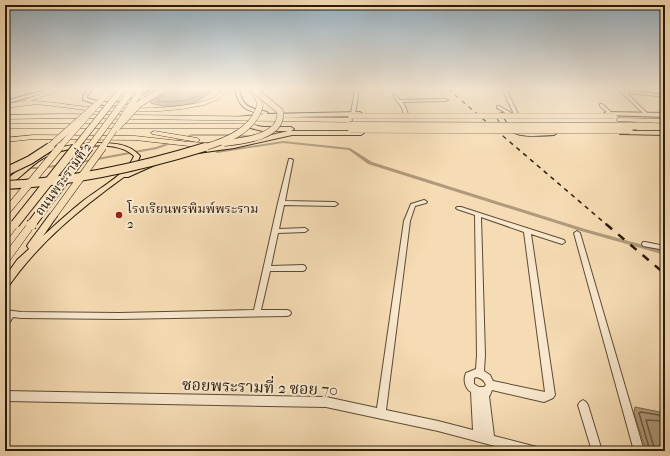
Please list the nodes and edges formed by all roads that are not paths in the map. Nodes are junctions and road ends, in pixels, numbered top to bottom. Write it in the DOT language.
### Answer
graph roads {
  1 [pos="15,110"];
  2 [pos="93,110"];
  3 [pos="94,110"];
  4 [pos="105,110"];
  5 [pos="117,110"];
  6 [pos="129,110"];
  7 [pos="134,110"];
  8 [pos="139,110"];
  9 [pos="255,110"];
  10 [pos="260,110"];
  11 [pos="279,110"];
  12 [pos="353,110"];
  13 [pos="405,110"];
  14 [pos="505,110"];
  15 [pos="513,110"];
  16 [pos="607,110"];
  17 [pos="642,110"];
  18 [pos="162,113"];
  19 [pos="406,114"];
  20 [pos="514,114"];
  21 [pos="646,114"];
  22 [pos="64,116"];
  23 [pos="288,116"];
  24 [pos="665,116"];
  25 [pos="615,117"];
  26 [pos="5,118"];
  27 [pos="206,118"];
  28 [pos="233,119"];
  29 [pos="351,121"];
  30 [pos="665,121"];
  31 [pos="5,122"];
  32 [pos="5,126"];
  33 [pos="190,126"];
  34 [pos="248,126"];
  35 [pos="665,126"];
  36 [pos="117,130"];
  37 [pos="310,130"];
  38 [pos="5,131"];
  39 [pos="92,133"];
  40 [pos="288,133"];
  41 [pos="665,133"];
  42 [pos="5,138"];
  43 [pos="78,138"];
  44 [pos="181,140"];
  45 [pos="232,146"];
  46 [pos="291,160"];
  47 [pos="5,172"];
  48 [pos="5,185"];
  49 [pos="93,196"];
  50 [pos="424,202"];
  51 [pos="281,203"];
  52 [pos="335,204"];
  53 [pos="459,208"];
  54 [pos="5,213"];
  55 [pos="478,214"];
  56 [pos="305,230"];
  57 [pos="275,231"];
  58 [pos="527,231"];
  59 [pos="577,234"];
  60 [pos="5,237"];
  61 [pos="562,242"];
  62 [pos="645,244"];
  63 [pos="665,248"];
  64 [pos="5,260"];
  65 [pos="17,266"];
  66 [pos="303,268"];
  67 [pos="266,269"];
  68 [pos="5,284"];
  69 [pos="257,313"];
  70 [pos="287,313"];
  71 [pos="8,314"];
  72 [pos="5,323"];
  73 [pos="480,373"];
  74 [pos="483,390"];
  75 [pos="5,396"];
  76 [pos="583,406"];
  77 [pos="381,413"];
  78 [pos="478,436"];
  79 [pos="489,439"];
  80 [pos="533,451"];
  81 [pos="596,451"];
  82 [pos="639,451"];
  1 -- 22 [label="highway"];
  2 -- 47 [label="highway, bridge"];
  3 -- 54 [label="main road, ถนนพระรามที่ 2, bridge"];
  4 -- 60 [label="highway, ถนนพระรามที่ 2, bridge"];
  5 -- 64 [label="highway, ถนนพระรามที่ 2, bridge"];
  6 -- 36 [label="main road, ถนนพระรามที่ 2, bridge"];
  7 -- 36 [label="highway, bridge"];
  8 -- 18 [label="highway"];
  9 -- 23 [label="main road"];
  10 -- 48 [label="highway, bridge"];
  11 -- 44 [label="highway, bridge"];
  12 -- 29 [label="street"];
  13 -- 19 [label="street"];
  14 -- 20 [label="street"];
  15 -- 20 [label="street"];
  16 -- 25 [label="street"];
  17 -- 21 [label="street"];
  18 -- 22 [label="highway"];
  18 -- 27 [label="highway"];
  19 -- 29 [label="main road"];
  19 -- 40 [label="main road"];
  20 -- 25 [label="main road"];
  20 -- 41 [label="main road"];
  21 -- 24 [label="main road"];
  21 -- 25 [label="main road"];
  22 -- 26 [label="highway"];
  22 -- 27 [label="highway"];
  22 -- 31 [label="highway"];
  23 -- 28 [label="main road"];
  23 -- 29 [label="main road"];
  24 -- 25 [label="main road"];
  25 -- 29 [label="highway"];
  25 -- 30 [label="highway"];
  27 -- 28 [label="highway"];
  28 -- 29 [label="highway"];
  29 -- 34 [label="highway"];
  29 -- 35 [label="highway, bridge"];
  29 -- 37 [label="main road"];
  29 -- 41 [label="main road, bridge"];
  32 -- 33 [label="highway"];
  33 -- 34 [label="highway"];
  33 -- 36 [label="highway"];
  34 -- 37 [label="main road"];
  36 -- 39 [label="highway"];
  36 -- 44 [label="highway"];
  36 -- 65 [label="main road, ถนนพระรามที่ 2, bridge"];
  37 -- 40 [label="main road"];
  38 -- 39 [label="highway"];
  39 -- 43 [label="highway"];
  40 -- 45 [label="main road"];
  42 -- 43 [label="highway"];
  43 -- 44 [label="highway"];
  44 -- 45 [label="highway"];
  45 -- 49 [label="main road"];
  46 -- 51 [label="street"];
  48 -- 49 [label="main road"];
  49 -- 65 [label="main road"];
  50 -- 77 [label="street"];
  51 -- 52 [label="street"];
  51 -- 57 [label="street"];
  53 -- 55 [label="street"];
  55 -- 58 [label="street"];
  55 -- 73 [label="street"];
  56 -- 57 [label="street"];
  57 -- 67 [label="street"];
  58 -- 61 [label="street"];
  58 -- 74 [label="street"];
  59 -- 82 [label="street"];
  62 -- 63 [label="street"];
  65 -- 68 [label="main road, ถนนพระรามที่ 2"];
  66 -- 67 [label="street"];
  67 -- 69 [label="street"];
  69 -- 70 [label="street"];
  69 -- 71 [label="street"];
  71 -- 72 [label="street"];
  73 -- 74 [label="street"];
  73 -- 74 [label="street"];
  74 -- 78 [label="street"];
  74 -- 79 [label="street"];
  75 -- 77 [label="street, ซอยพระรามที่ 2 ซอย 70"];
  76 -- 81 [label="street"];
  77 -- 78 [label="street, ซอยพระรามที่ 2 ซอย 70"];
  78 -- 79 [label="street, ซอยพระรามที่ 2 ซอย 70"];
  79 -- 80 [label="street, ซอยพระรามที่ 2 ซอย 70"];
}
